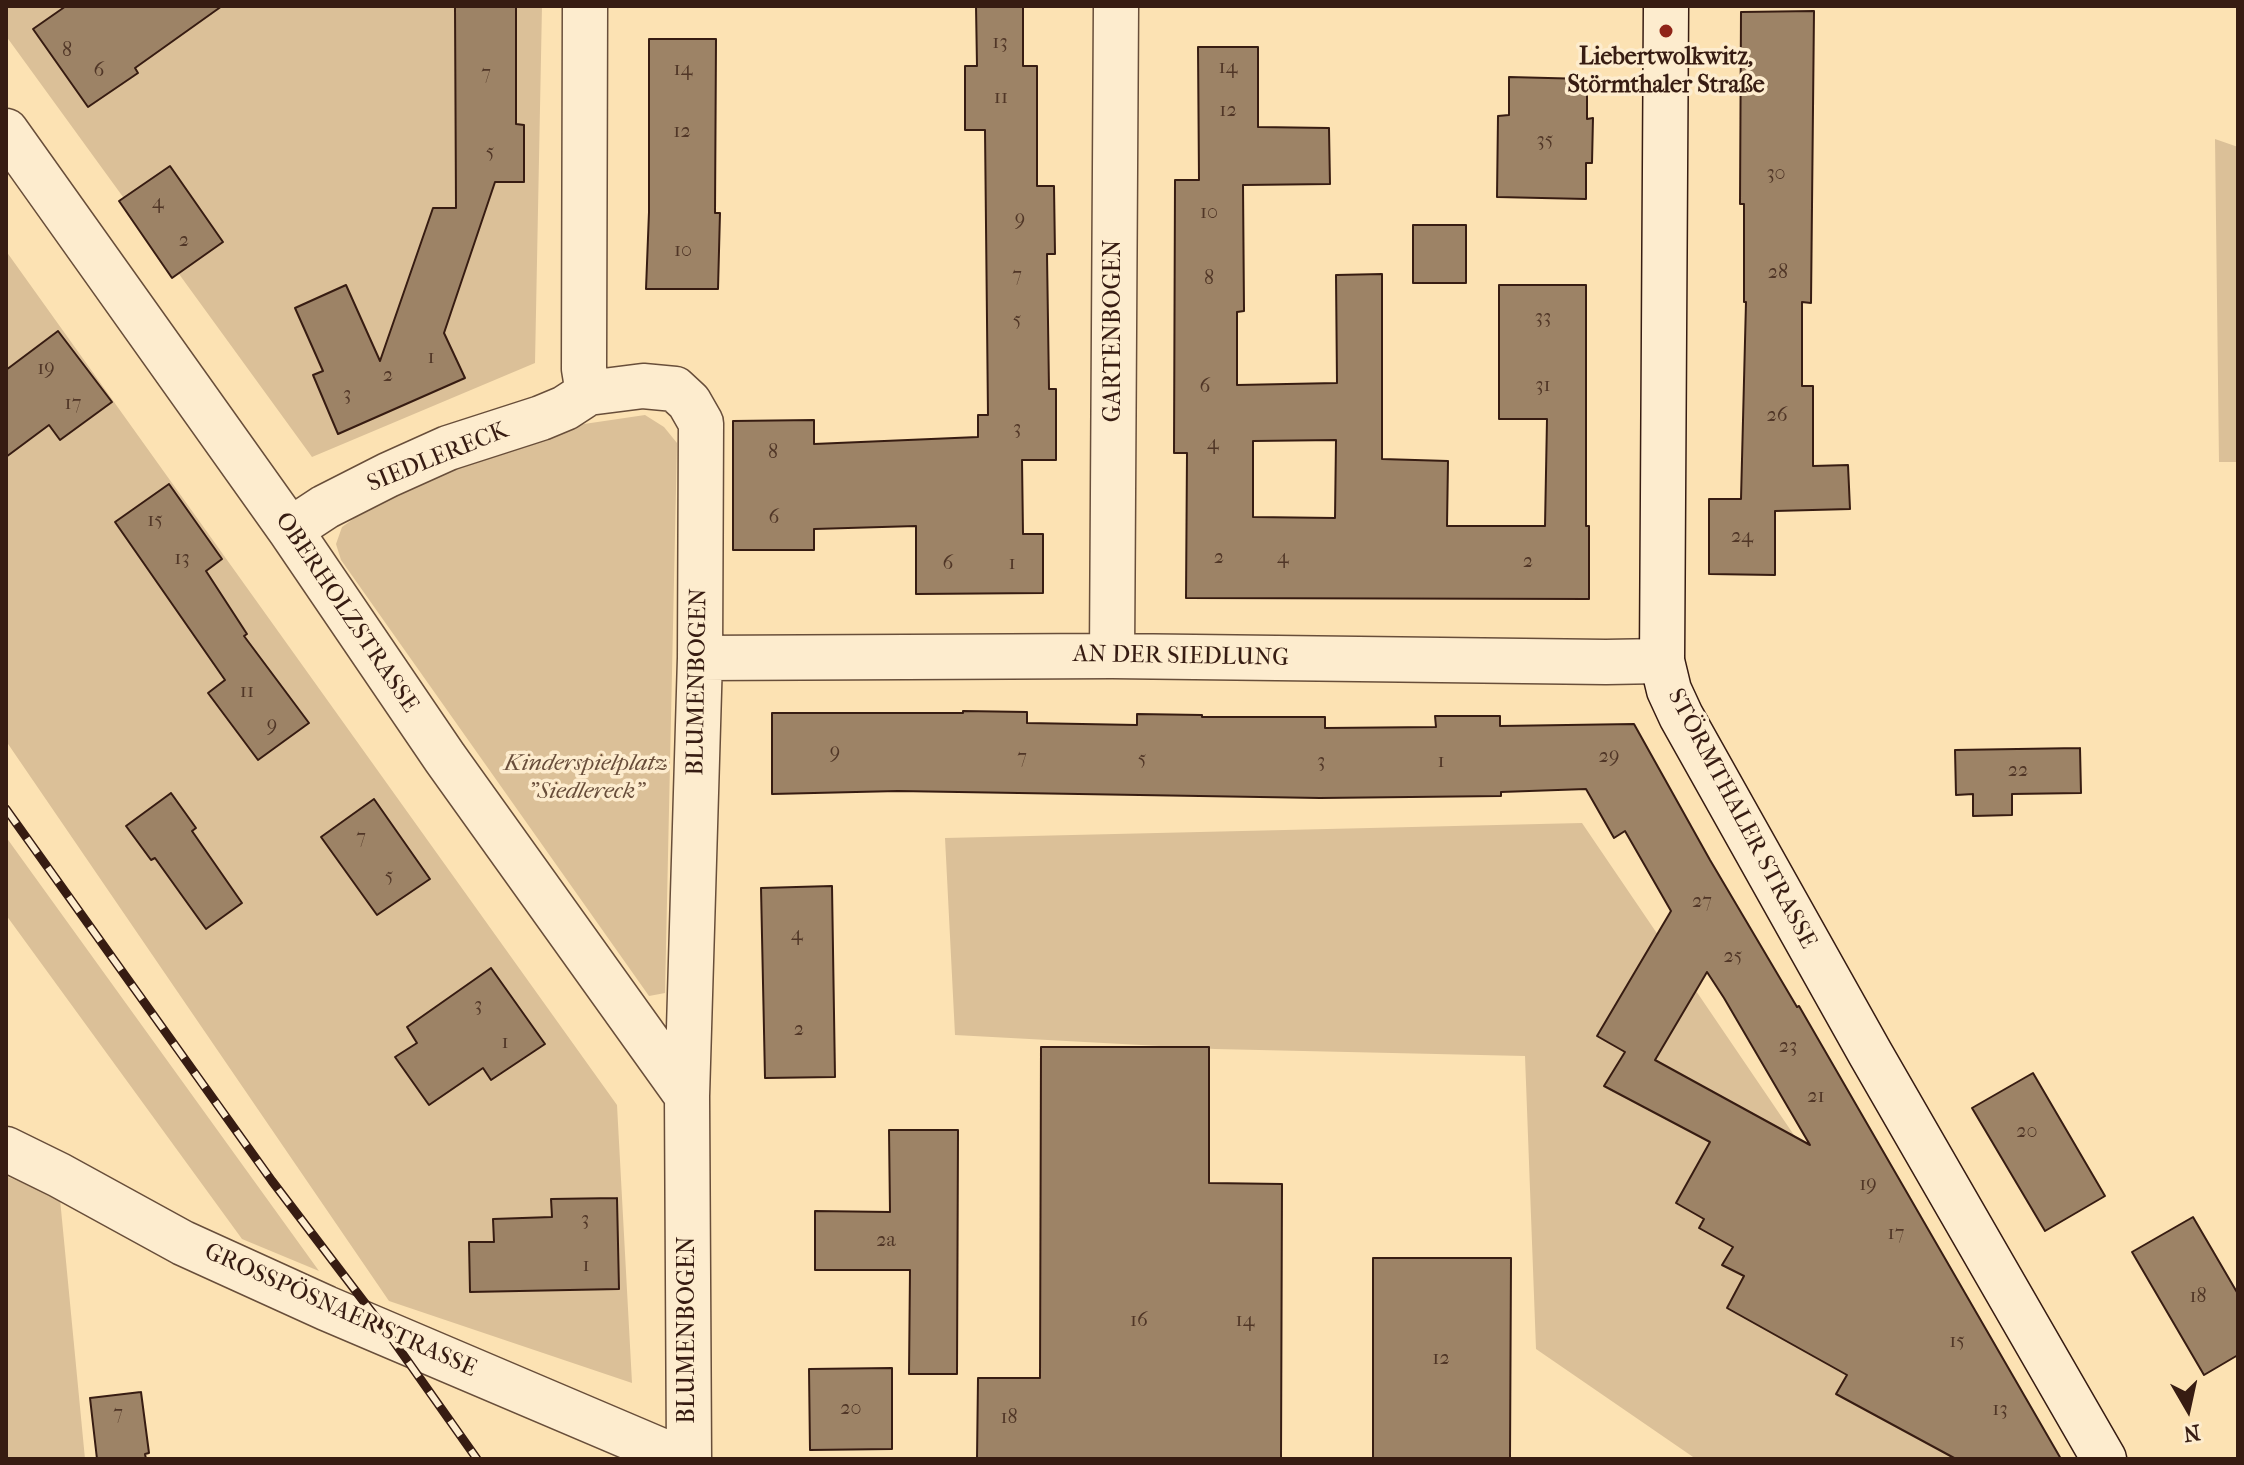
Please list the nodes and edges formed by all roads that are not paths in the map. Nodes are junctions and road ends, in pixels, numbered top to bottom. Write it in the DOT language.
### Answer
graph roads {
  1 [pos="585,6"];
  2 [pos="1116,6"];
  3 [pos="1666,6"];
  4 [pos="6,131"];
  5 [pos="588,393"];
  6 [pos="290,530"];
  7 [pos="1112,656"];
  8 [pos="700,658"];
  9 [pos="1662,661"];
  10 [pos="687,1096"];
  11 [pos="6,1149"];
  12 [pos="681,1459"];
  13 [pos="689,1459"];
  14 [pos="2104,1459"];
  1 -- 5 [label="street"];
  2 -- 7 [label="street, GARTENBOGEN"];
  3 -- 9 [label="street, STÖRMTHALER STRASSE"];
  4 -- 6 [label="street, OBERHOLZSTRASSE"];
  5 -- 6 [label="street, SIEDLERECK"];
  5 -- 8 [label="street, BLUMENBOGEN"];
  6 -- 10 [label="street, OBERHOLZSTRASSE"];
  7 -- 8 [label="street, AN DER SIEDLUNG"];
  7 -- 9 [label="street, AN DER SIEDLUNG"];
  8 -- 10 [label="street, BLUMENBOGEN"];
  9 -- 14 [label="street, STÖRMTHALER STRASSE"];
  10 -- 13 [label="street, BLUMENBOGEN"];
  11 -- 12 [label="street, GROSSPÖSNAER STRASSE"];
}
